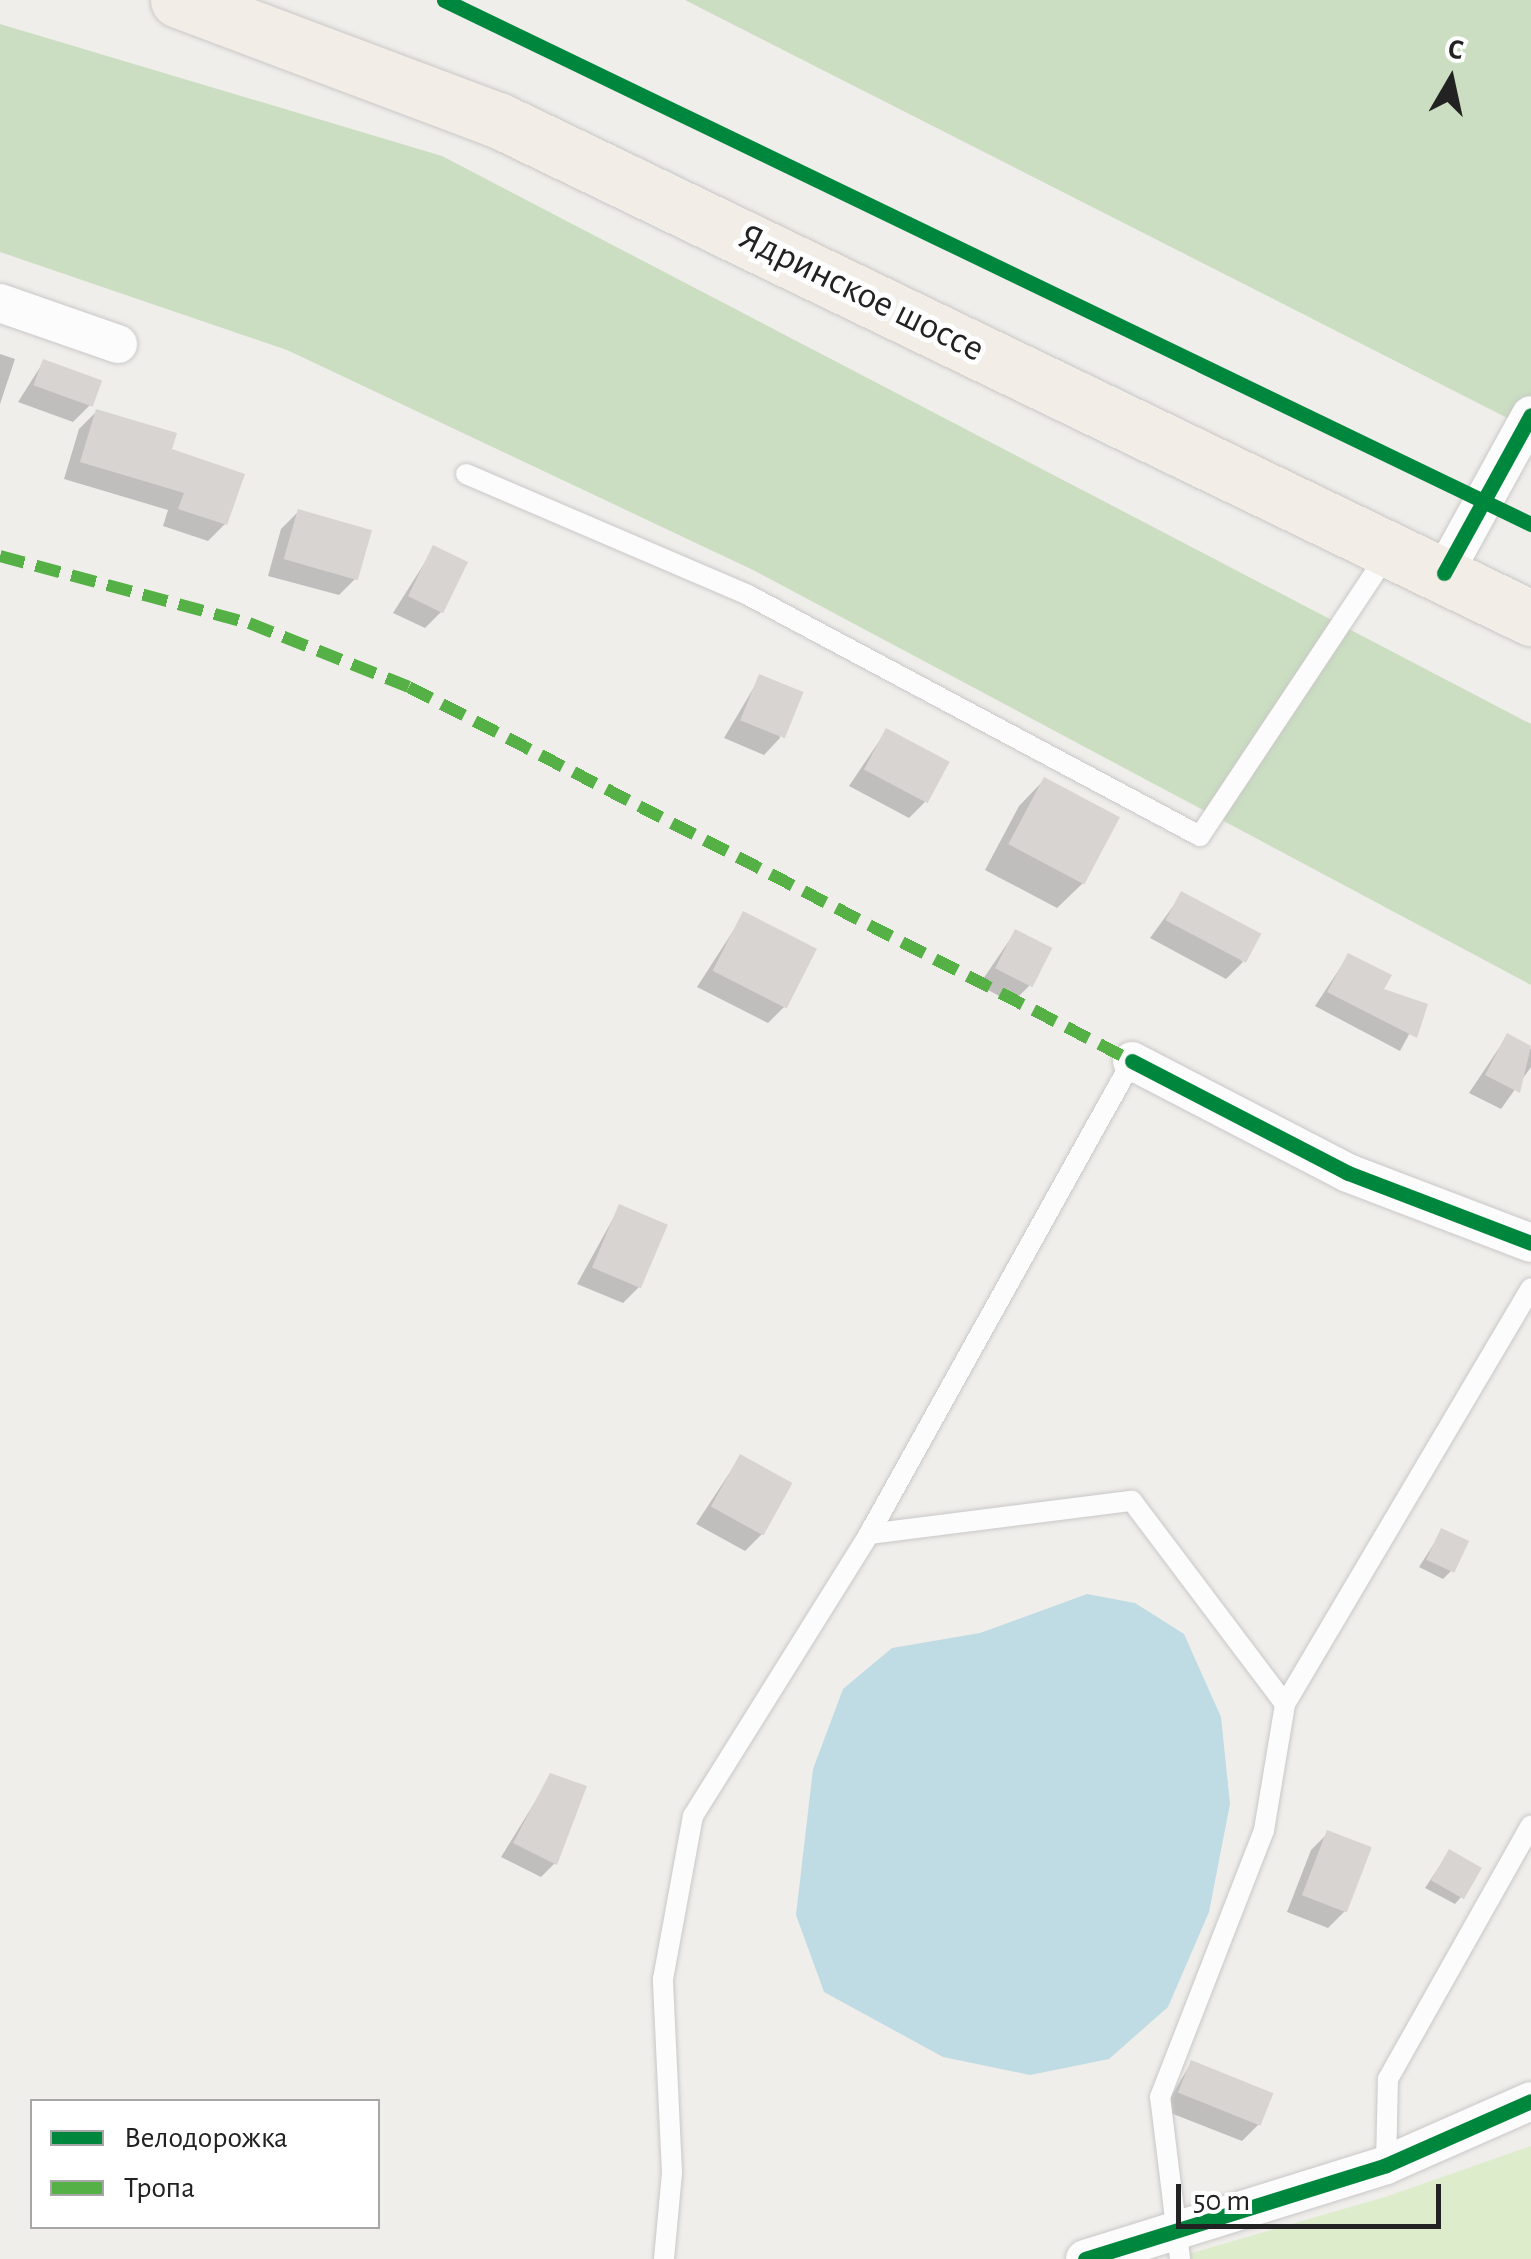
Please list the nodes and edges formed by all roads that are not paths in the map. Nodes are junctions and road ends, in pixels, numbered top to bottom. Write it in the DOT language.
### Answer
graph roads {
  1 [pos="178,0"];
  2 [pos="0,303"];
  3 [pos="118,344"];
  4 [pos="1531,415"];
  5 [pos="466,474"];
  6 [pos="1391,548"];
  7 [pos="1444,573"];
  8 [pos="1531,618"];
  9 [pos="1132,1061"];
  10 [pos="1531,1243"];
  11 [pos="1531,1288"];
  12 [pos="870,1534"];
  13 [pos="1285,1704"];
  14 [pos="1531,1825"];
  15 [pos="1531,2101"];
  16 [pos="1386,2164"];
  17 [pos="1181,2245"];
  18 [pos="664,2259"];
  19 [pos="1085,2259"];
  1 -- 6 [label="main road, Ядринское шоссе"];
  2 -- 3 [label="street"];
  4 -- 7 [label="street"];
  5 -- 6 [label="lane"];
  6 -- 7 [label="main road, Ядринское шоссе"];
  7 -- 8 [label="main road, Ядринское шоссе"];
  9 -- 10 [label="street"];
  9 -- 12 [label="lane"];
  11 -- 13 [label="lane"];
  12 -- 13 [label="lane"];
  12 -- 18 [label="lane"];
  13 -- 17 [label="lane"];
  14 -- 16 [label="lane"];
  15 -- 16 [label="street"];
  16 -- 17 [label="street"];
  17 -- 19 [label="street"];
}
